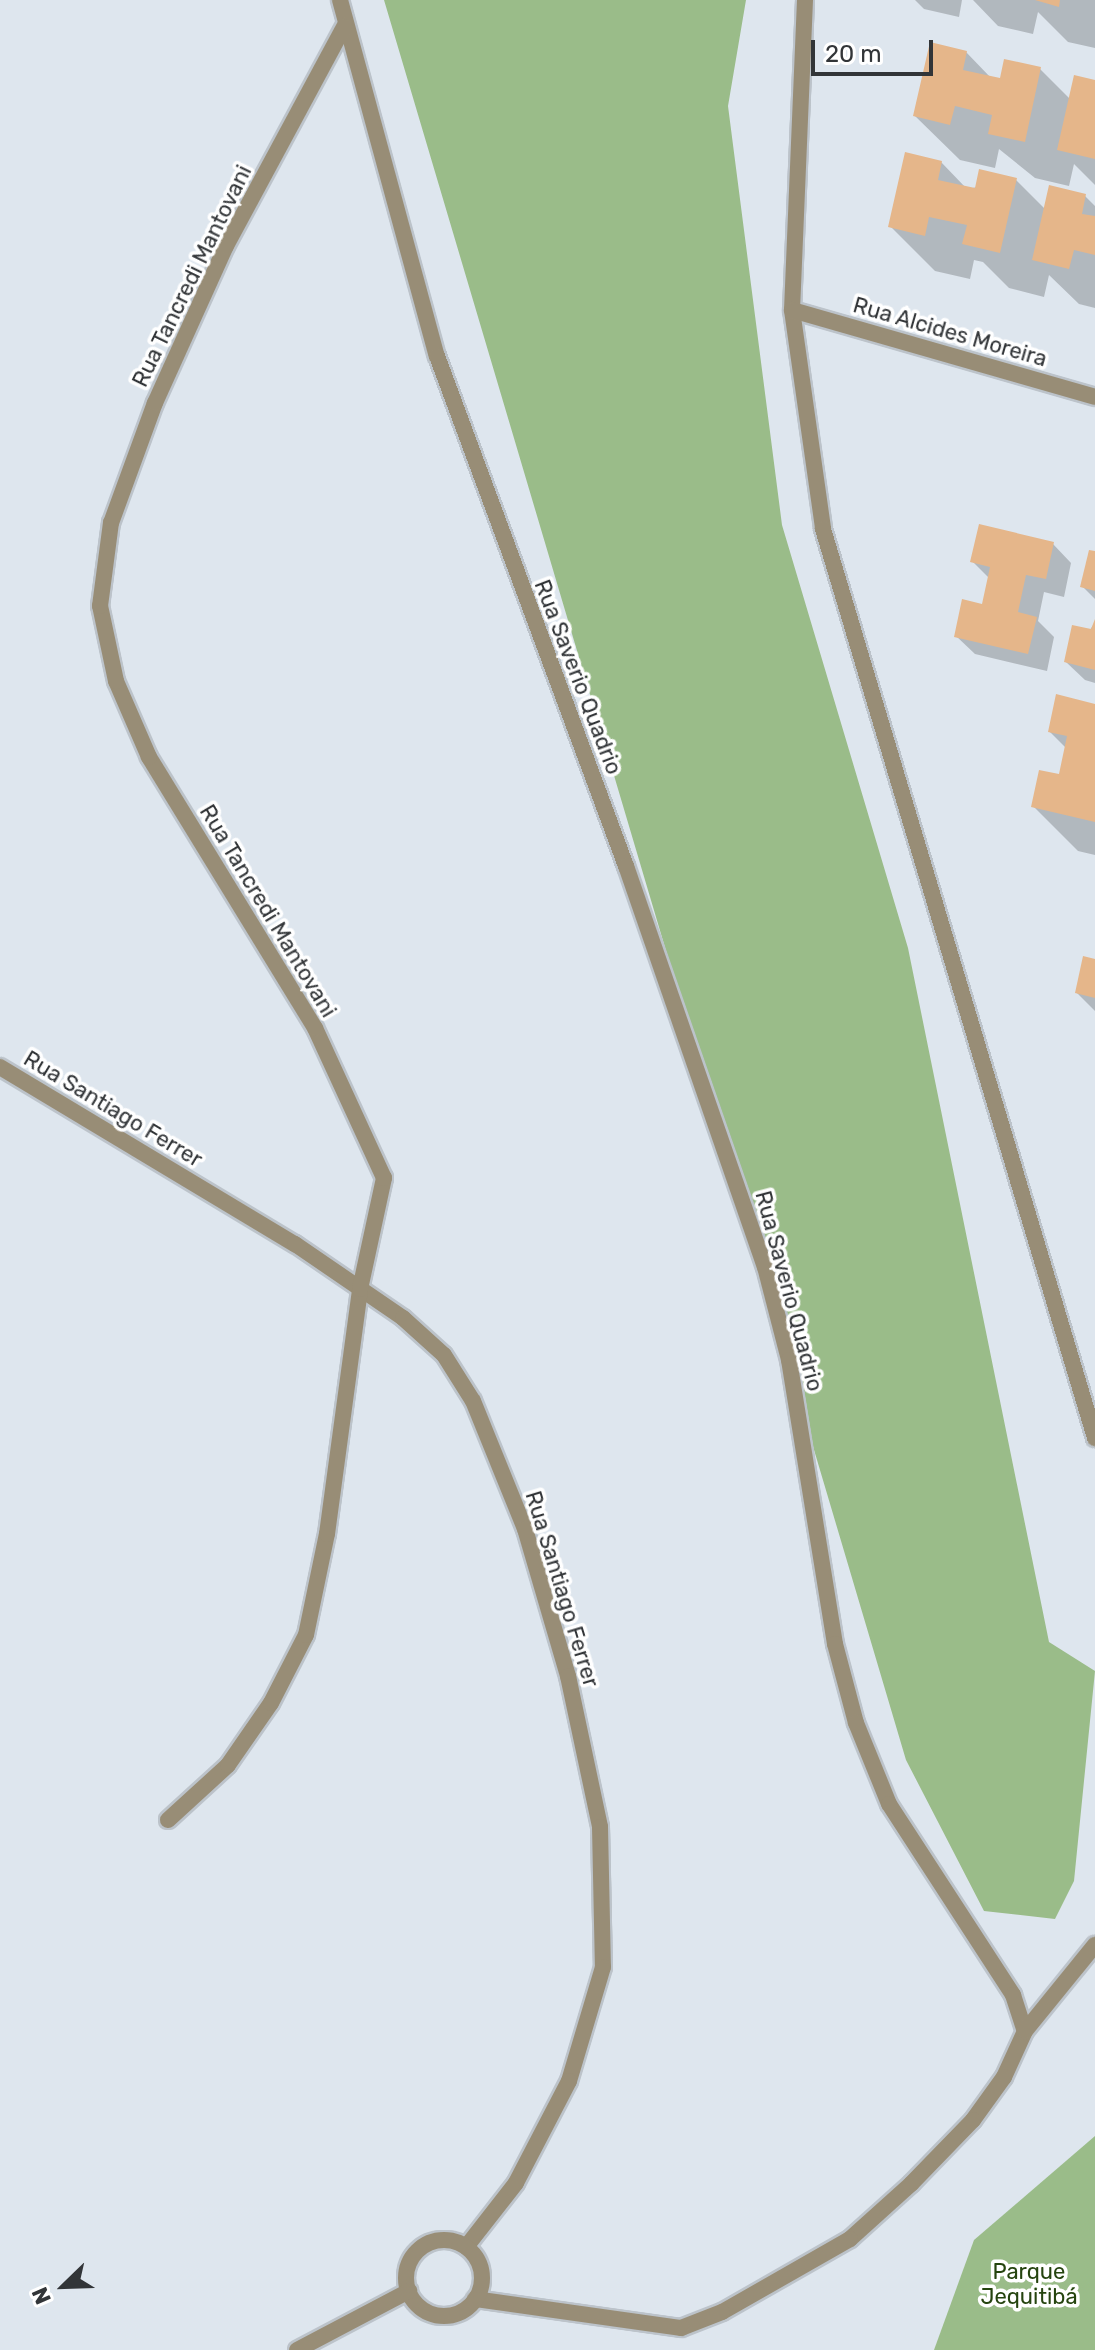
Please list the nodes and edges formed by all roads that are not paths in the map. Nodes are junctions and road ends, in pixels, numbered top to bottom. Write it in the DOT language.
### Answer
graph roads {
  1 [pos="340,0"];
  2 [pos="805,0"];
  3 [pos="344,27"];
  4 [pos="792,310"];
  5 [pos="1095,397"];
  6 [pos="0,1067"];
  7 [pos="360,1289"];
  8 [pos="1095,1438"];
  9 [pos="168,1820"];
  10 [pos="1095,1945"];
  11 [pos="1025,2031"];
  12 [pos="466,2247"];
  13 [pos="409,2291"];
  14 [pos="475,2299"];
  15 [pos="297,2350"];
  1 -- 3 [label="street, Rua Saverio Quadrio"];
  2 -- 4 [label="street"];
  3 -- 7 [label="street, Rua Tancredi Mantovani"];
  3 -- 11 [label="street, Rua Saverio Quadrio"];
  4 -- 5 [label="street, Rua Alcides Moreira"];
  4 -- 8 [label="street"];
  6 -- 7 [label="street, Rua Santiago Ferrer"];
  7 -- 9 [label="street, Rua Tancredi Mantovani"];
  7 -- 12 [label="street, Rua Santiago Ferrer"];
  10 -- 11 [label="street"];
  11 -- 14 [label="street"];
  12 -- 13 [label="street"];
  12 -- 14 [label="street"];
  13 -- 14 [label="street"];
  13 -- 15 [label="street"];
}
